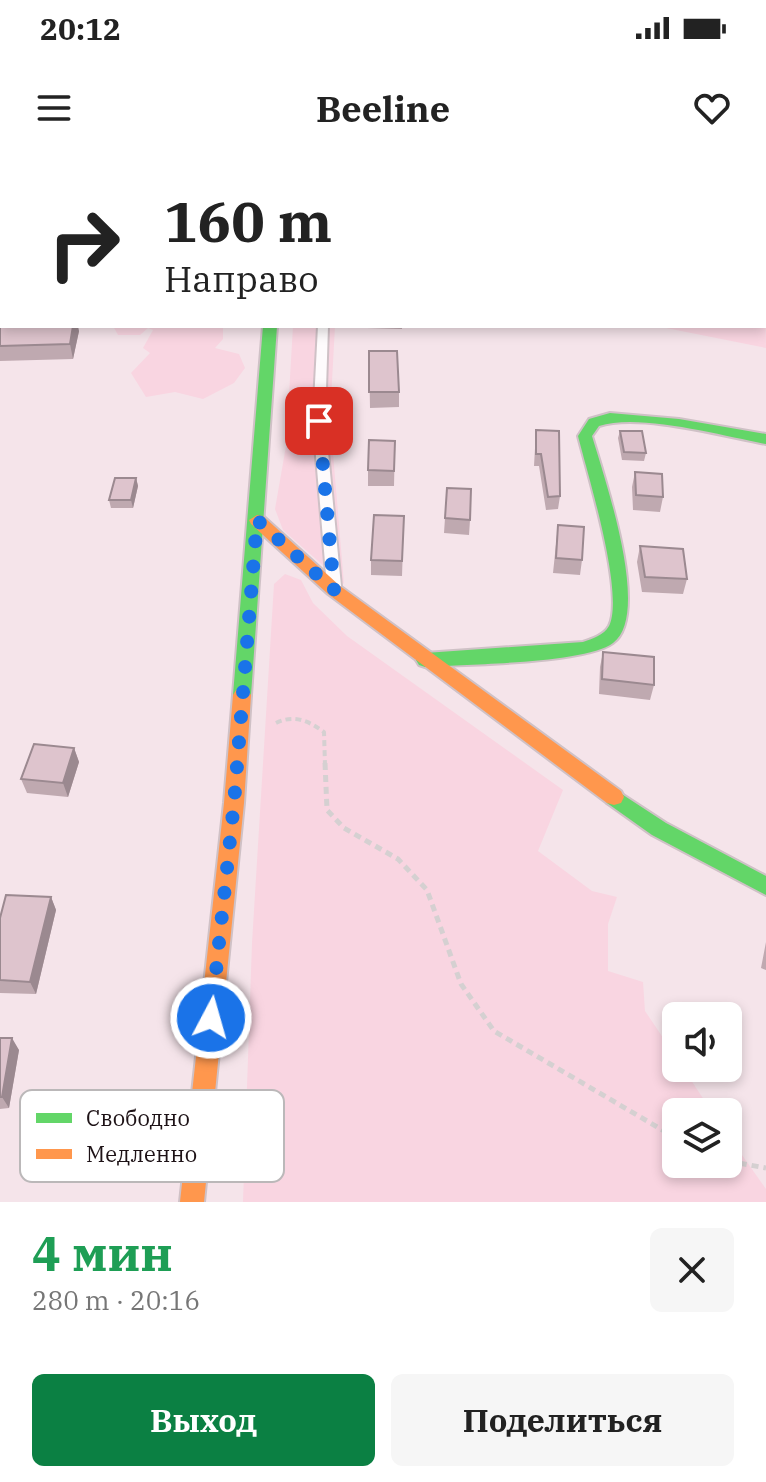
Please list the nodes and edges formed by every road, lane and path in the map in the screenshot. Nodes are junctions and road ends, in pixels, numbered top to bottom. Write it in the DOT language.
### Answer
graph roads {
  1 [pos="270,328"];
  2 [pos="323,328"];
  3 [pos="766,439"];
  4 [pos="257,520"];
  5 [pos="334,590"];
  6 [pos="425,660"];
  7 [pos="272,726"];
  8 [pos="766,886"];
  9 [pos="204,1090"];
  10 [pos="662,1130"];
  11 [pos="742,1164"];
  12 [pos="766,1168"];
  13 [pos="194,1182"];
  14 [pos="192,1202"];
  1 -- 4 [label="street"];
  2 -- 5 [label="lane"];
  3 -- 6 [label="street"];
  4 -- 5 [label="street"];
  4 -- 9 [label="street"];
  5 -- 6 [label="street"];
  6 -- 8 [label="street"];
  7 -- 10 [label="path"];
  11 -- 12 [label="path"];
  13 -- 14 [label="street"];
}
